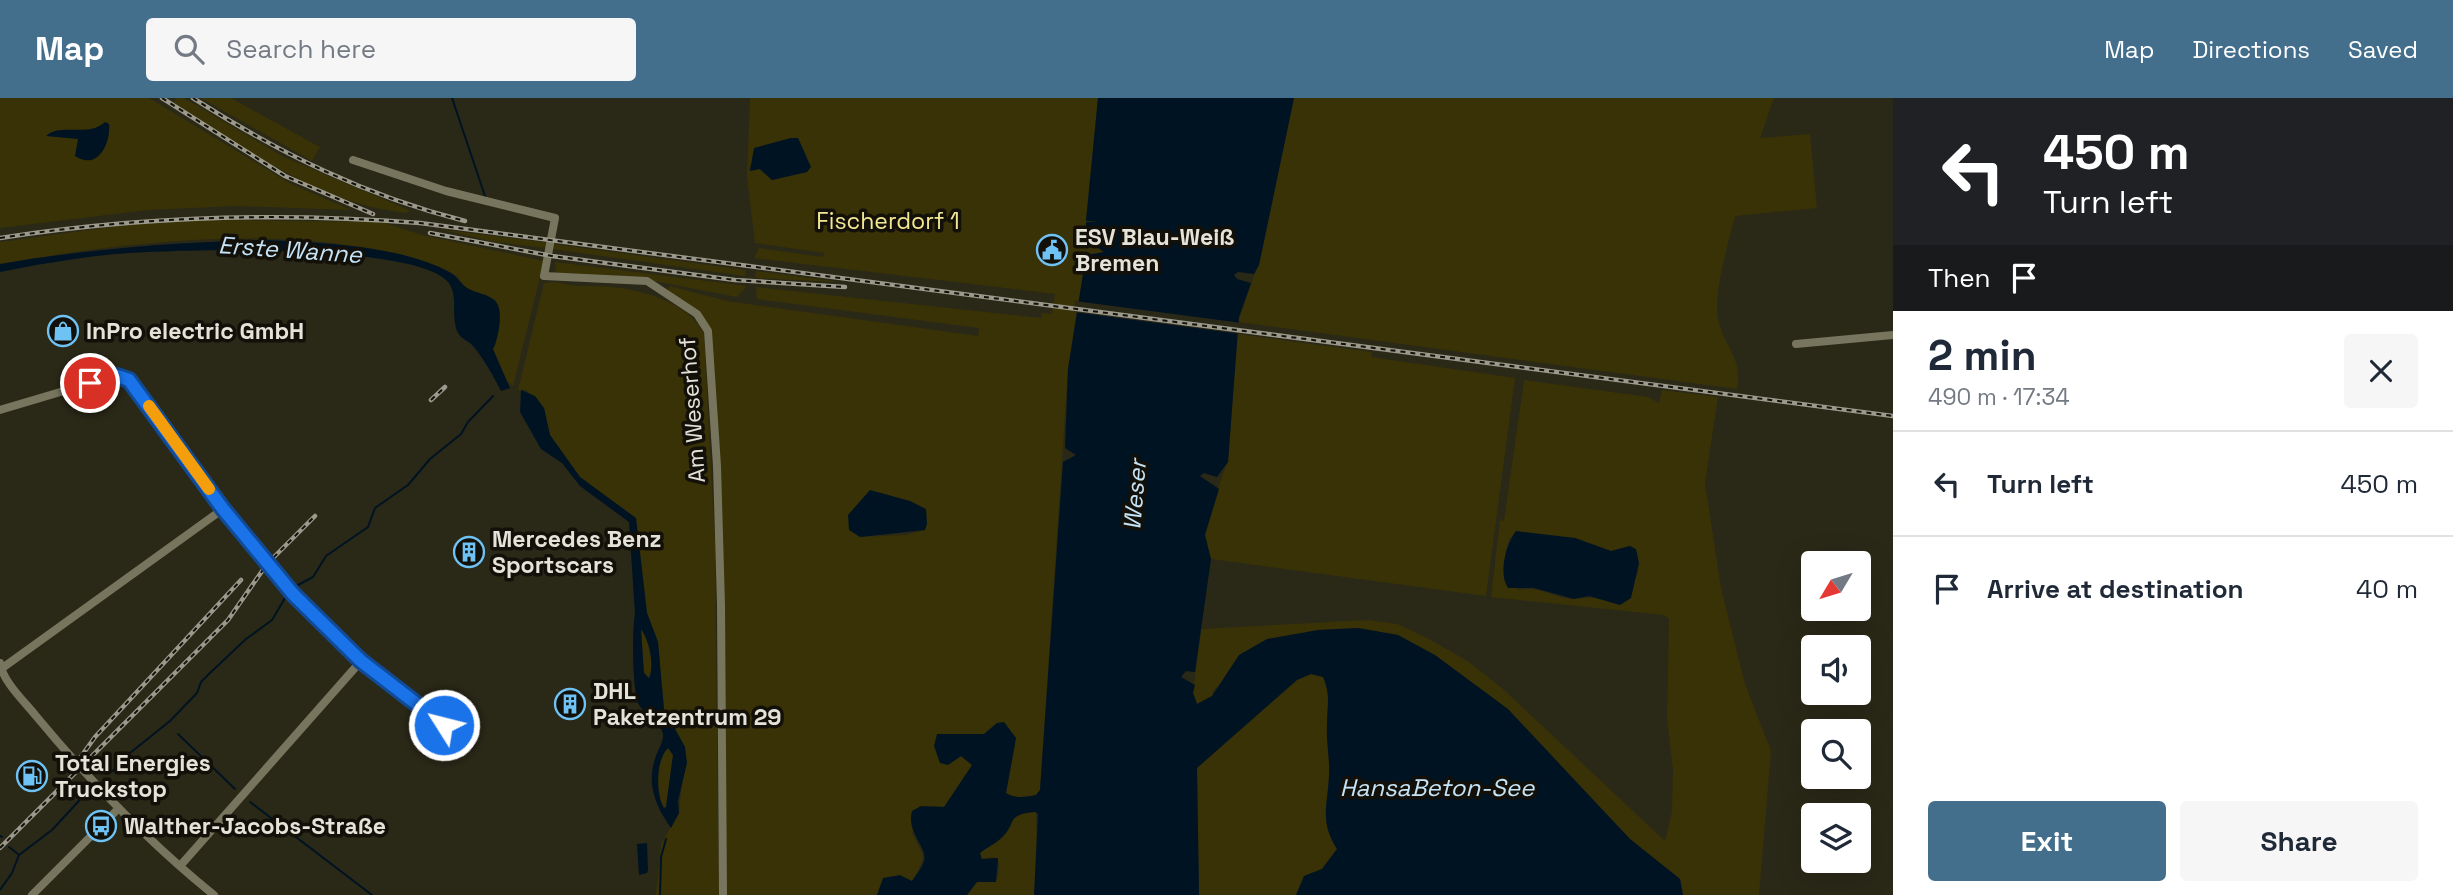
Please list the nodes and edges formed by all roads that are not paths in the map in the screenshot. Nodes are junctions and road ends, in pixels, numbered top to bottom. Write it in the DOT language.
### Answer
graph roads {
  1 [pos="353,160"];
  2 [pos="1893,335"];
  3 [pos="1796,344"];
  4 [pos="0,410"];
  5 [pos="223,509"];
  6 [pos="361,661"];
  7 [pos="0,669"];
  8 [pos="444,725"];
  9 [pos="119,808"];
  10 [pos="180,866"];
  11 [pos="32,895"];
  12 [pos="214,895"];
  13 [pos="723,895"];
  1 -- 13 [label="street, Am Weserhof"];
  2 -- 3 [label="street"];
  4 -- 5 [label="street"];
  5 -- 6 [label="street"];
  5 -- 7 [label="street"];
  6 -- 8 [label="street"];
  6 -- 10 [label="street"];
  7 -- 9 [label="street"];
  9 -- 10 [label="street"];
  9 -- 11 [label="street"];
  10 -- 12 [label="street"];
}
